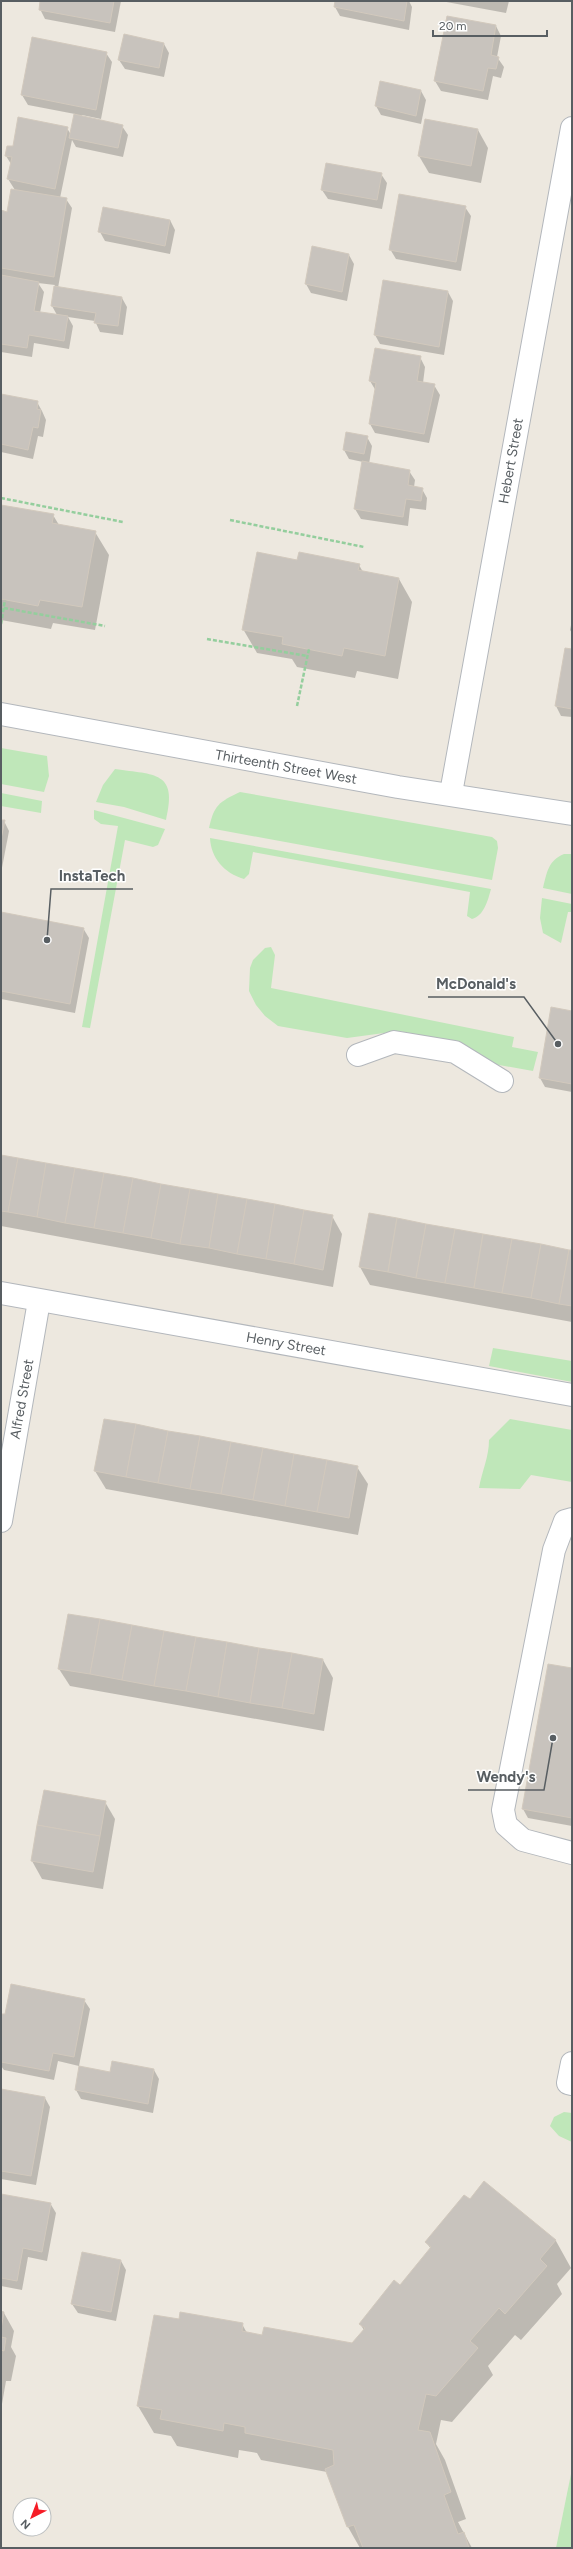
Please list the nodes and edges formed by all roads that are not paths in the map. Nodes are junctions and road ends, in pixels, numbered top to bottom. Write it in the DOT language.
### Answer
graph roads {
  1 [pos="572,128"];
  2 [pos="1,714"];
  3 [pos="450,793"];
  4 [pos="572,814"];
  5 [pos="358,1055"];
  6 [pos="502,1081"];
  7 [pos="1,1293"];
  8 [pos="39,1301"];
  9 [pos="572,1395"];
  10 [pos="572,1519"];
  11 [pos="1,1521"];
  12 [pos="572,1853"];
  13 [pos="572,2063"];
  14 [pos="572,2084"];
  1 -- 3 [label="street, Hebert Street"];
  2 -- 3 [label="street, Thirteenth Street West"];
  3 -- 4 [label="street, Thirteenth Street West"];
  5 -- 6 [label="street"];
  7 -- 8 [label="street, Henry Street"];
  8 -- 9 [label="street, Henry Street"];
  8 -- 11 [label="street, Alfred Street"];
  10 -- 12 [label="street"];
  13 -- 14 [label="street"];
}
